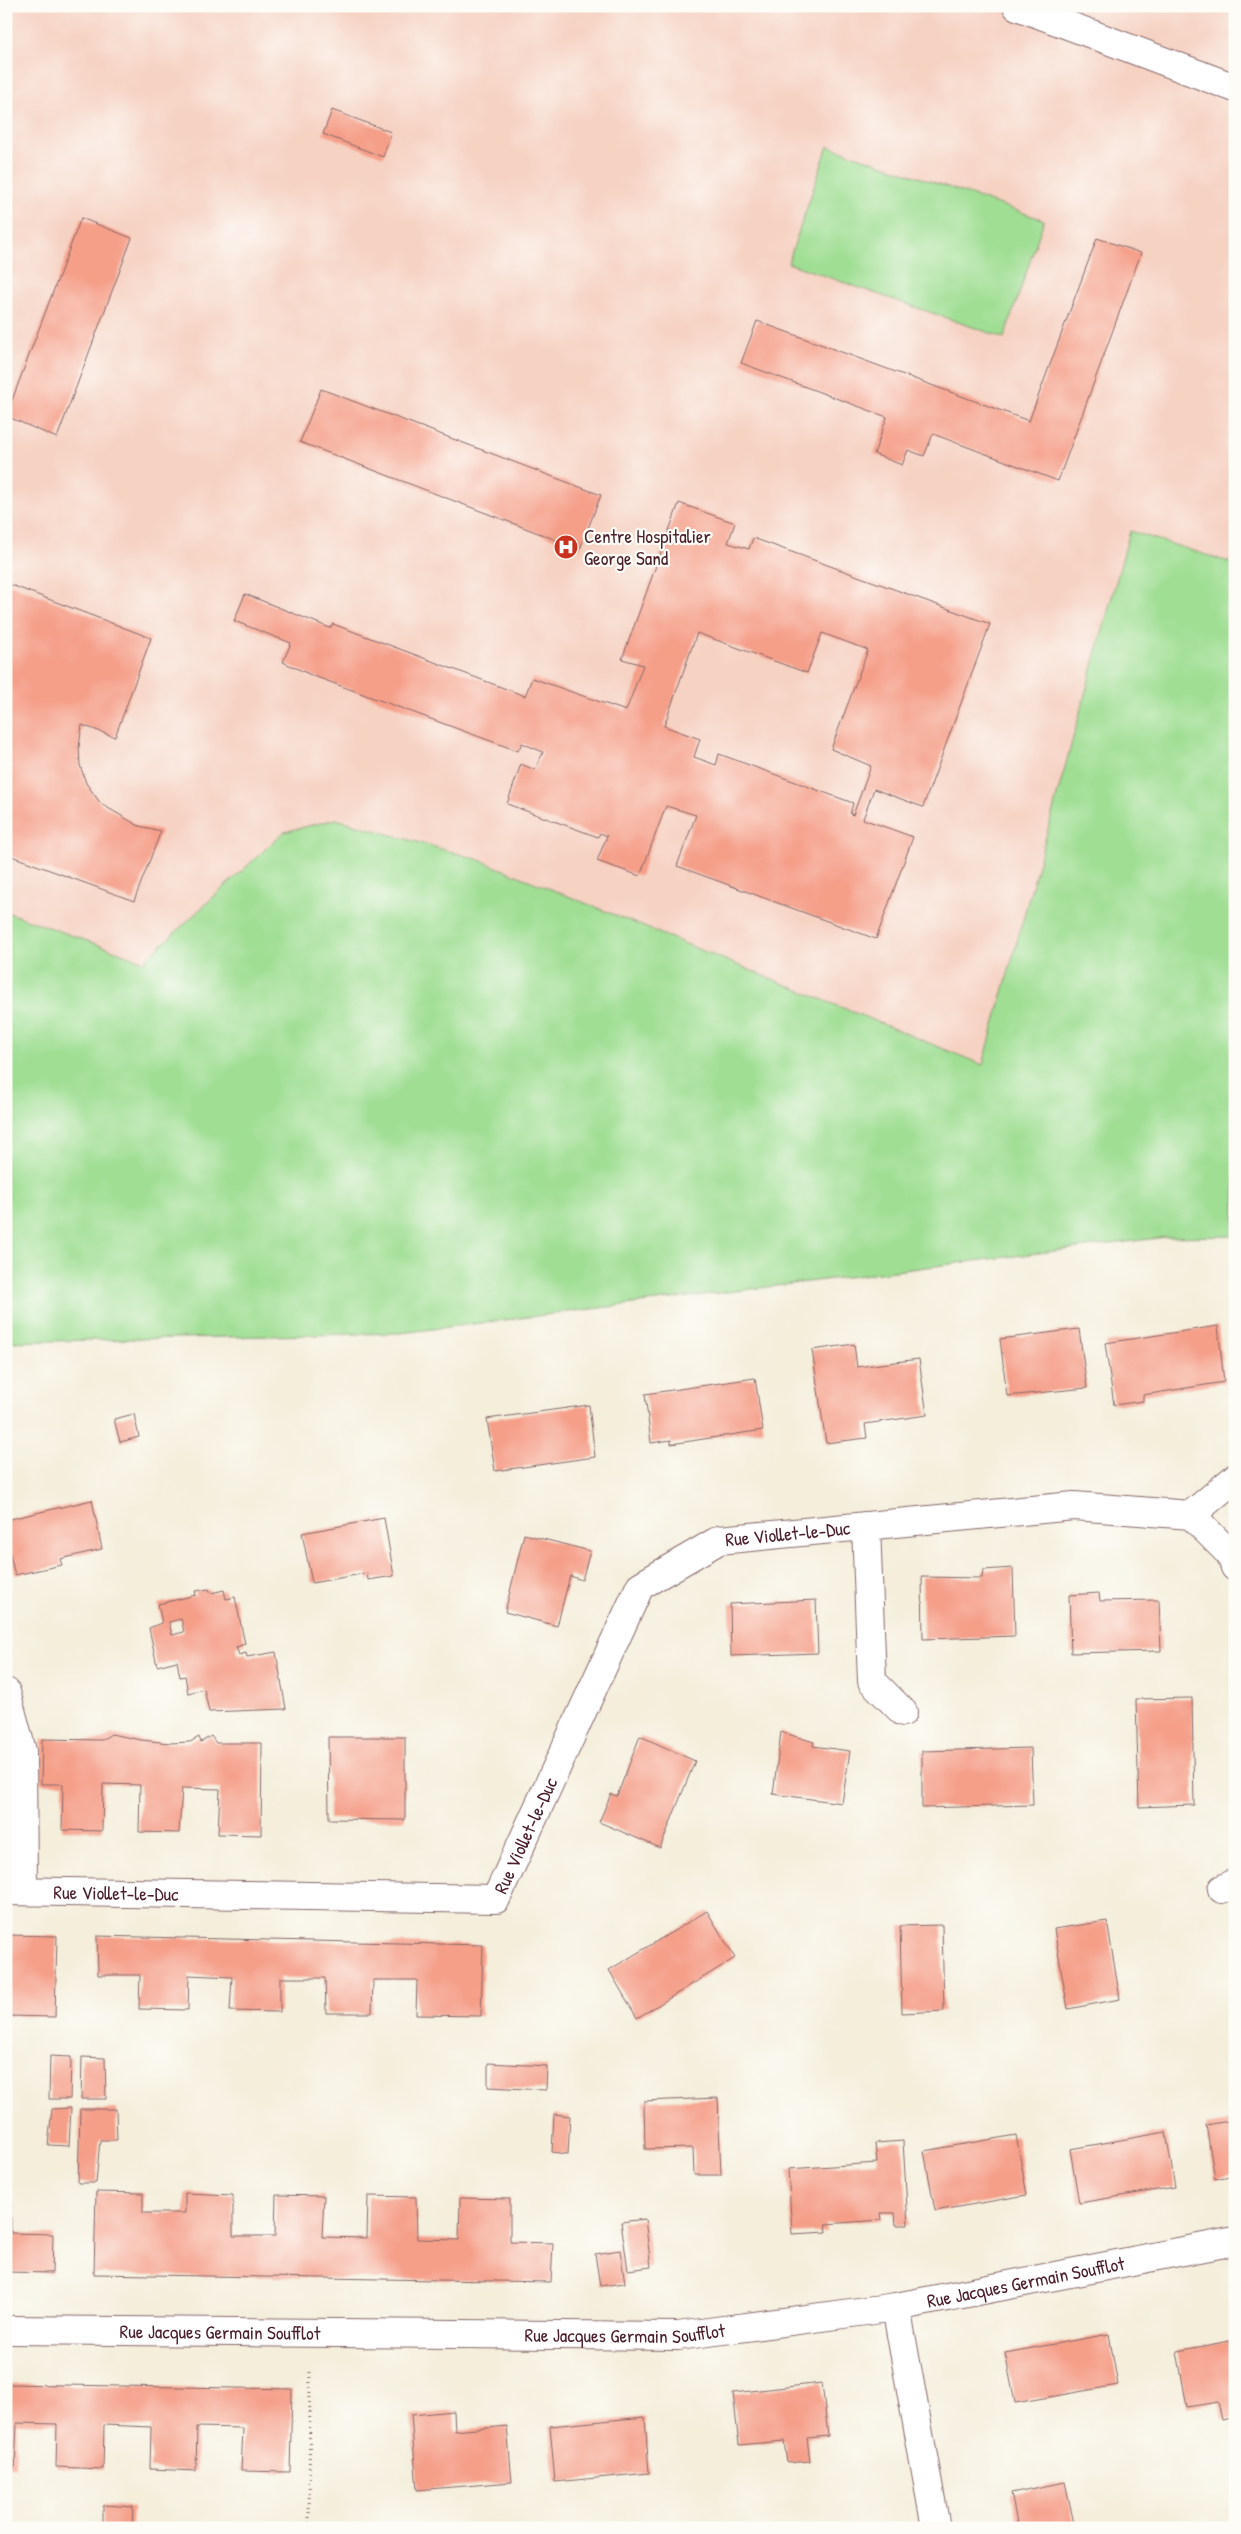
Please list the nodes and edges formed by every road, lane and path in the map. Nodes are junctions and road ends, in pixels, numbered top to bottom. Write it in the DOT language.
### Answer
graph roads {
  1 [pos="1017,6"];
  2 [pos="1235,88"];
  3 [pos="1235,1478"];
  4 [pos="1192,1515"];
  5 [pos="866,1526"];
  6 [pos="1235,1567"];
  7 [pos="6,1692"];
  8 [pos="903,1712"];
  9 [pos="15,1891"];
  10 [pos="1235,2241"];
  11 [pos="896,2306"];
  12 [pos="6,2330"];
  13 [pos="310,2332"];
  14 [pos="309,2528"];
  15 [pos="936,2528"];
  1 -- 2 [label="street"];
  3 -- 4 [label="street"];
  4 -- 5 [label="street, Rue Viollet-le-Duc"];
  4 -- 6 [label="street"];
  5 -- 8 [label="street, Rue Viollet-le-Duc"];
  5 -- 9 [label="street, Rue Viollet-le-Duc"];
  7 -- 9 [label="street, Rue Viollet-le-Duc"];
  10 -- 11 [label="street, Rue Jacques Germain Soufflot"];
  11 -- 13 [label="street, Rue Jacques Germain Soufflot"];
  11 -- 15 [label="street"];
  12 -- 13 [label="street, Rue Jacques Germain Soufflot"];
  13 -- 14 [label="path"];
}
